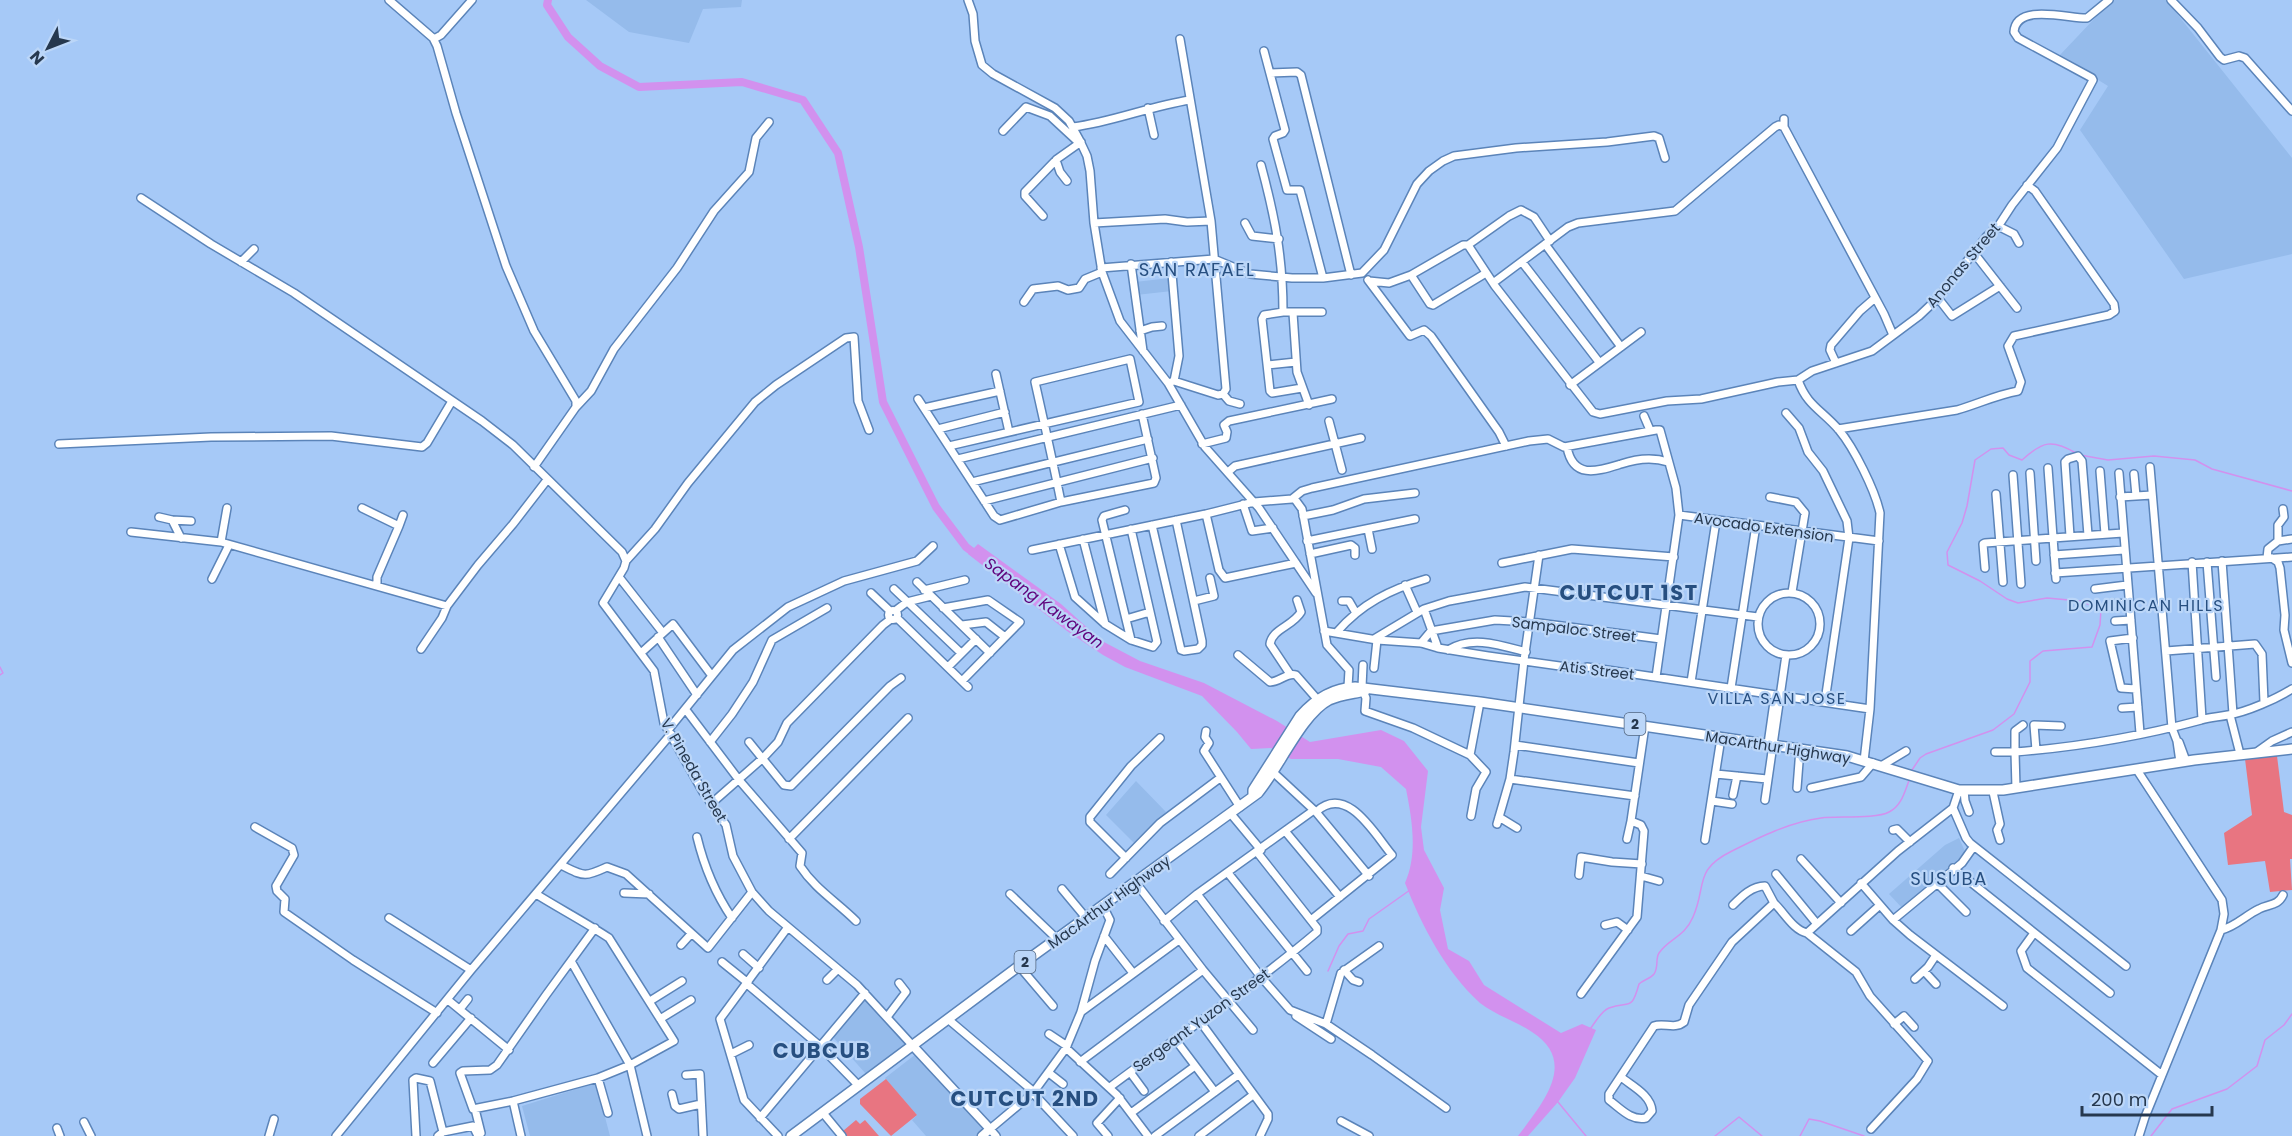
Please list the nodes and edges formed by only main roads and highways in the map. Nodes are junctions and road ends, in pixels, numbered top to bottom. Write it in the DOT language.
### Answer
graph roads {
  1 [pos="1364,689"];
  2 [pos="1303,717"];
  3 [pos="2292,749"];
  4 [pos="913,1046"];
  5 [pos="993,1132"];
  6 [pos="790,1136"];
  7 [pos="982,1136"];
  1 -- 2 [label="highway, MacArthur Highway / 2"];
  1 -- 2 [label="highway, MacArthur Highway / 2"];
  1 -- 3 [label="highway, MacArthur Highway / 2"];
  2 -- 4 [label="highway, MacArthur Highway / 2"];
  4 -- 5 [label="main road, V. Pineda Street"];
  4 -- 6 [label="highway, MacArthur Highway / 2"];
  5 -- 7 [label="main road"];
}
